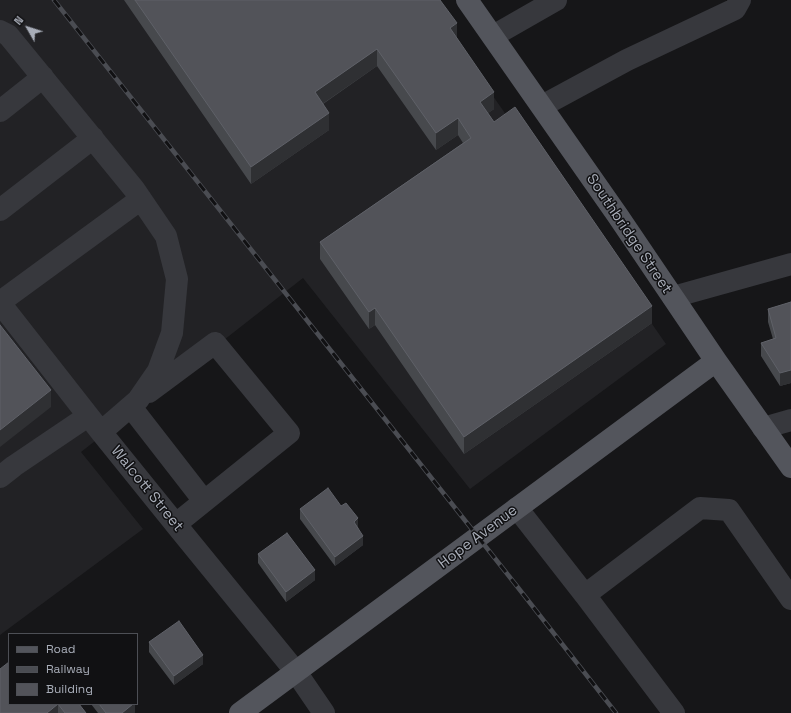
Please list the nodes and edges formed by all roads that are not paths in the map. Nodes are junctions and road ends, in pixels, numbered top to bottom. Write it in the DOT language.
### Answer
graph roads {
  1 [pos="468,0"];
  2 [pos="556,0"];
  3 [pos="740,0"];
  4 [pos="0,31"];
  5 [pos="493,36"];
  6 [pos="43,77"];
  7 [pos="542,106"];
  8 [pos="0,110"];
  9 [pos="93,138"];
  10 [pos="141,199"];
  11 [pos="0,210"];
  12 [pos="791,264"];
  13 [pos="673,297"];
  14 [pos="0,303"];
  15 [pos="716,361"];
  16 [pos="135,404"];
  17 [pos="791,420"];
  18 [pos="95,424"];
  19 [pos="763,428"];
  20 [pos="791,468"];
  21 [pos="0,477"];
  22 [pos="204,501"];
  23 [pos="517,508"];
  24 [pos="176,524"];
  25 [pos="585,595"];
  26 [pos="791,599"];
  27 [pos="296,672"];
  28 [pos="240,713"];
  29 [pos="324,713"];
  30 [pos="674,713"];
  1 -- 5 [label="main road, Southbridge Street"];
  2 -- 5 [label="street"];
  3 -- 7 [label="street"];
  4 -- 6 [label="street"];
  5 -- 7 [label="main road, Southbridge Street"];
  6 -- 8 [label="street"];
  6 -- 9 [label="street"];
  7 -- 13 [label="main road, Southbridge Street"];
  9 -- 10 [label="street"];
  9 -- 11 [label="street"];
  10 -- 14 [label="street"];
  10 -- 16 [label="street"];
  12 -- 13 [label="street"];
  13 -- 15 [label="main road, Southbridge Street"];
  14 -- 18 [label="street, Walcott Street"];
  15 -- 19 [label="main road, Southbridge Street"];
  15 -- 23 [label="main road, Hope Avenue"];
  16 -- 18 [label="street"];
  16 -- 22 [label="street"];
  16 -- 22 [label="street"];
  17 -- 19 [label="street"];
  18 -- 21 [label="street"];
  18 -- 24 [label="street, Walcott Street"];
  19 -- 20 [label="main road, Southbridge Street"];
  22 -- 24 [label="street"];
  23 -- 25 [label="street"];
  23 -- 27 [label="main road, Hope Avenue"];
  24 -- 27 [label="street, Walcott Street"];
  25 -- 26 [label="street"];
  25 -- 30 [label="street"];
  27 -- 28 [label="main road, Hope Avenue"];
  27 -- 29 [label="street, Walcott Street"];
}
